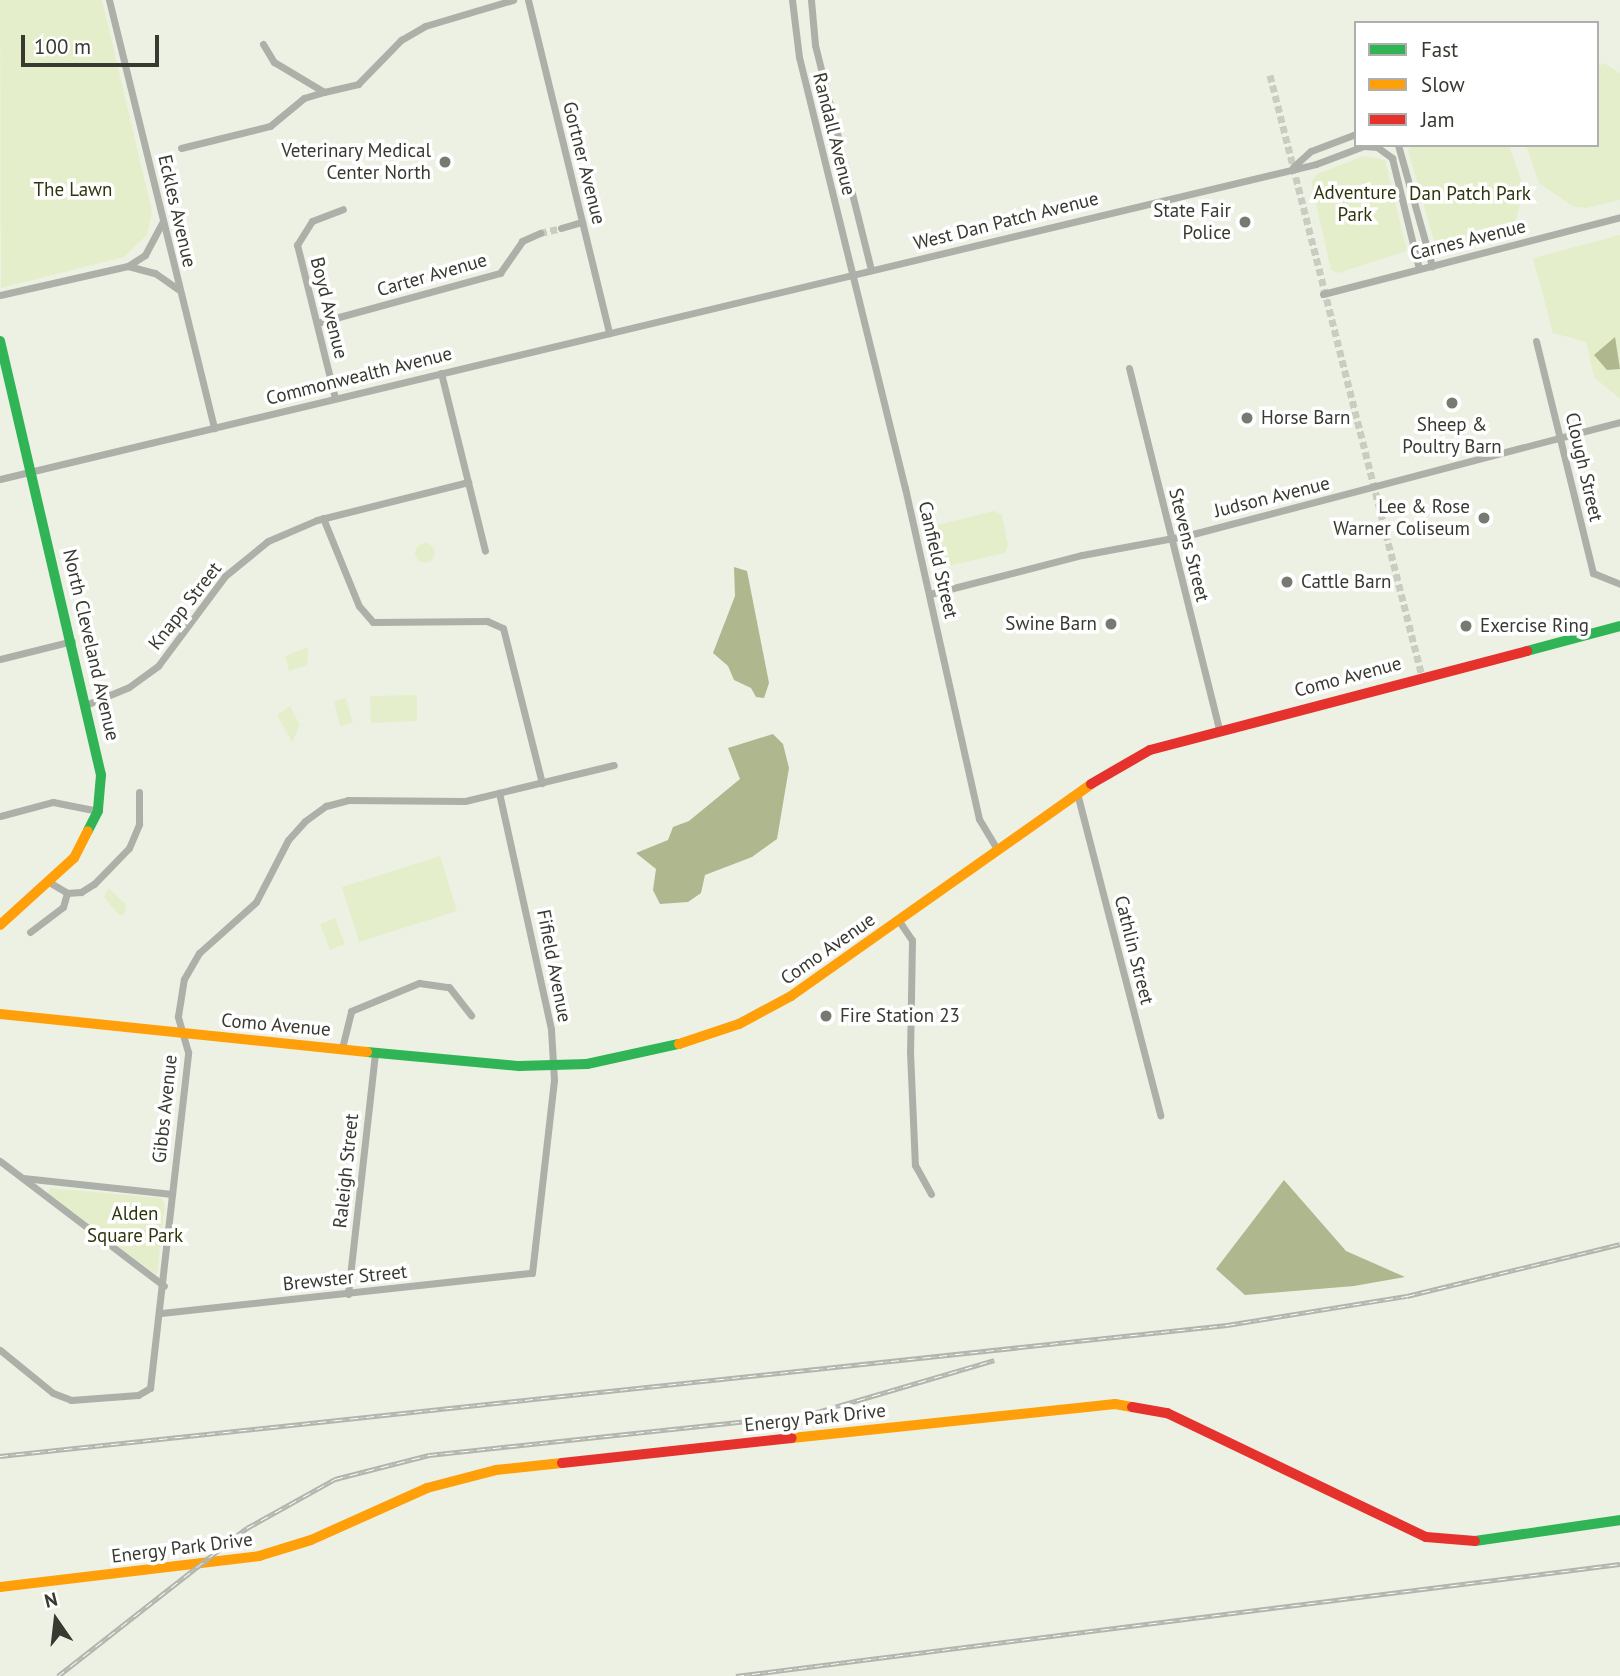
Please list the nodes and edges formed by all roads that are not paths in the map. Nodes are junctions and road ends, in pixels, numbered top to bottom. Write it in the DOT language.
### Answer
graph roads {
  1 [pos="109,0"];
  2 [pos="513,0"];
  3 [pos="528,0"];
  4 [pos="792,0"];
  5 [pos="811,0"];
  6 [pos="262,44"];
  7 [pos="324,92"];
  8 [pos="1354,135"];
  9 [pos="1361,147"];
  10 [pos="1377,147"];
  11 [pos="1399,147"];
  12 [pos="181,148"];
  13 [pos="1293,167"];
  14 [pos="343,209"];
  15 [pos="1620,217"];
  16 [pos="162,219"];
  17 [pos="582,222"];
  18 [pos="561,228"];
  19 [pos="540,233"];
  20 [pos="128,266"];
  21 [pos="1432,266"];
  22 [pos="1419,269"];
  23 [pos="871,270"];
  24 [pos="852,275"];
  25 [pos="179,290"];
  26 [pos="1323,294"];
  27 [pos="0,295"];
  28 [pos="726,304"];
  29 [pos="317,323"];
  30 [pos="609,333"];
  31 [pos="0,341"];
  32 [pos="1536,341"];
  33 [pos="1129,368"];
  34 [pos="441,373"];
  35 [pos="335,398"];
  36 [pos="1620,422"];
  37 [pos="214,428"];
  38 [pos="1560,437"];
  39 [pos="32,472"];
  40 [pos="0,479"];
  41 [pos="468,482"];
  42 [pos="323,519"];
  43 [pos="1171,538"];
  44 [pos="485,551"];
  45 [pos="1620,584"];
  46 [pos="930,594"];
  47 [pos="1620,626"];
  48 [pos="73,641"];
  49 [pos="0,659"];
  50 [pos="88,704"];
  51 [pos="1219,729"];
  52 [pos="614,765"];
  53 [pos="542,783"];
  54 [pos="139,792"];
  55 [pos="499,793"];
  56 [pos="1077,793"];
  57 [pos="97,811"];
  58 [pos="0,816"];
  59 [pos="997,849"];
  60 [pos="49,882"];
  61 [pos="67,893"];
  62 [pos="899,921"];
  63 [pos="0,925"];
  64 [pos="30,932"];
  65 [pos="0,1014"];
  66 [pos="471,1015"];
  67 [pos="23,1018"];
  68 [pos="0,1020"];
  69 [pos="183,1035"];
  70 [pos="342,1048"];
  71 [pos="375,1052"];
  72 [pos="553,1066"];
  73 [pos="1160,1115"];
  74 [pos="0,1161"];
  75 [pos="22,1178"];
  76 [pos="172,1194"];
  77 [pos="931,1194"];
  78 [pos="533,1273"];
  79 [pos="164,1286"];
  80 [pos="348,1294"];
  81 [pos="161,1313"];
  82 [pos="0,1350"];
  83 [pos="1620,1520"];
  84 [pos="0,1587"];
  1 -- 16 [label="street, Eckles Avenue"];
  2 -- 7 [label="street"];
  3 -- 17 [label="street, Gortner Avenue"];
  4 -- 24 [label="street, Randall Avenue"];
  5 -- 23 [label="street, Randall Avenue"];
  6 -- 7 [label="street"];
  7 -- 12 [label="street"];
  8 -- 13 [label="street, West Dan Patch Avenue"];
  9 -- 13 [label="street, West Dan Patch Avenue"];
  10 -- 22 [label="street"];
  11 -- 21 [label="street"];
  13 -- 23 [label="street, West Dan Patch Avenue"];
  14 -- 29 [label="street, Boyd Avenue"];
  15 -- 21 [label="street, Carnes Avenue"];
  16 -- 20 [label="street"];
  16 -- 25 [label="street, Eckles Avenue"];
  17 -- 18 [label="street"];
  17 -- 30 [label="street, Gortner Avenue"];
  19 -- 29 [label="street, Carter Avenue"];
  20 -- 25 [label="street"];
  20 -- 27 [label="street"];
  21 -- 22 [label="street, Carnes Avenue"];
  22 -- 26 [label="street, Carnes Avenue"];
  23 -- 24 [label="street, West Dan Patch Avenue"];
  24 -- 28 [label="street, West Dan Patch Avenue"];
  24 -- 46 [label="street, Canfield Street"];
  25 -- 37 [label="street, Eckles Avenue"];
  28 -- 30 [label="street, Commonwealth Avenue"];
  29 -- 35 [label="street, Boyd Avenue"];
  30 -- 34 [label="street, Commonwealth Avenue"];
  31 -- 39 [label="main road, North Cleveland Avenue"];
  32 -- 38 [label="street, Clough Street"];
  33 -- 43 [label="street, Stevens Street"];
  34 -- 35 [label="street, Commonwealth Avenue"];
  34 -- 41 [label="street"];
  35 -- 37 [label="street, Commonwealth Avenue"];
  36 -- 38 [label="street, Judson Avenue"];
  37 -- 39 [label="street, Commonwealth Avenue"];
  38 -- 43 [label="street, Judson Avenue"];
  38 -- 45 [label="street, Clough Street"];
  39 -- 40 [label="street, Commonwealth Avenue"];
  39 -- 48 [label="main road, North Cleveland Avenue"];
  41 -- 42 [label="street, Knapp Street"];
  41 -- 44 [label="street"];
  42 -- 50 [label="street, Knapp Street"];
  42 -- 53 [label="street"];
  43 -- 46 [label="street, Judson Avenue"];
  43 -- 51 [label="street, Stevens Street"];
  46 -- 59 [label="street, Canfield Street"];
  47 -- 51 [label="main road, Como Avenue"];
  48 -- 49 [label="street"];
  48 -- 50 [label="main road, North Cleveland Avenue"];
  50 -- 57 [label="main road, North Cleveland Avenue"];
  51 -- 56 [label="main road, Como Avenue"];
  52 -- 53 [label="street, Gibbs Avenue"];
  53 -- 55 [label="street, Gibbs Avenue"];
  54 -- 61 [label="street"];
  55 -- 69 [label="street, Gibbs Avenue"];
  55 -- 72 [label="street, Fifield Avenue"];
  56 -- 59 [label="main road, Como Avenue"];
  56 -- 73 [label="street, Cathlin Street"];
  57 -- 58 [label="street"];
  57 -- 60 [label="main road, North Cleveland Avenue"];
  59 -- 62 [label="main road, Como Avenue"];
  60 -- 61 [label="street"];
  60 -- 63 [label="main road, North Cleveland Avenue"];
  61 -- 64 [label="street"];
  62 -- 72 [label="main road, Como Avenue"];
  62 -- 77 [label="street"];
  65 -- 67 [label="main road, Como Avenue"];
  66 -- 70 [label="street"];
  67 -- 68 [label="main road"];
  67 -- 69 [label="main road, Como Avenue"];
  69 -- 70 [label="main road, Como Avenue"];
  69 -- 76 [label="street, Gibbs Avenue"];
  70 -- 71 [label="main road, Como Avenue"];
  71 -- 72 [label="main road, Como Avenue"];
  71 -- 80 [label="street, Raleigh Street"];
  72 -- 78 [label="street, Fifield Avenue"];
  74 -- 75 [label="street"];
  75 -- 76 [label="street"];
  75 -- 79 [label="street"];
  76 -- 79 [label="street, Gibbs Avenue"];
  78 -- 80 [label="street, Brewster Street"];
  79 -- 81 [label="street, Gibbs Avenue"];
  80 -- 81 [label="street, Brewster Street"];
  81 -- 82 [label="street, Gibbs Avenue"];
  83 -- 84 [label="main road, Energy Park Drive"];
}
